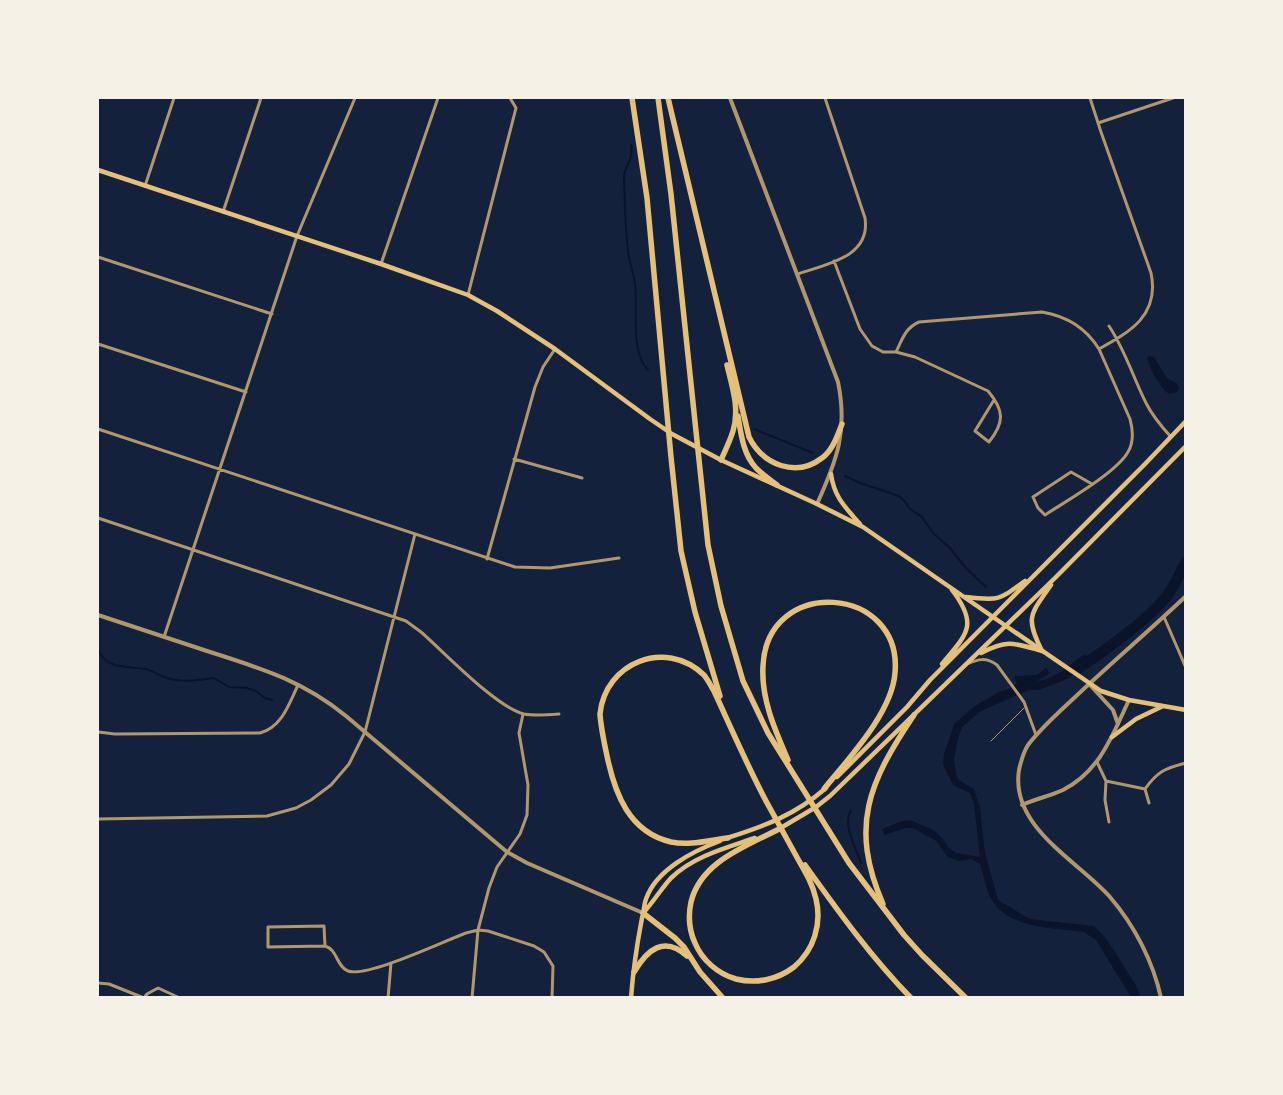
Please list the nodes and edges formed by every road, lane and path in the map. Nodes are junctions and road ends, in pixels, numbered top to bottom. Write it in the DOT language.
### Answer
graph roads {
  1 [pos="174,98"];
  2 [pos="261,98"];
  3 [pos="355,98"];
  4 [pos="438,98"];
  5 [pos="510,98"];
  6 [pos="632,98"];
  7 [pos="658,98"];
  8 [pos="668,98"];
  9 [pos="730,98"];
  10 [pos="825,98"];
  11 [pos="1090,98"];
  12 [pos="1173,98"];
  13 [pos="1098,123"];
  14 [pos="98,170"];
  15 [pos="145,186"];
  16 [pos="223,212"];
  17 [pos="297,236"];
  18 [pos="98,257"];
  19 [pos="834,261"];
  20 [pos="381,264"];
  21 [pos="798,274"];
  22 [pos="713,289"];
  23 [pos="468,295"];
  24 [pos="272,314"];
  25 [pos="1109,326"];
  26 [pos="1117,339"];
  27 [pos="98,344"];
  28 [pos="555,349"];
  29 [pos="1099,349"];
  30 [pos="896,352"];
  31 [pos="246,392"];
  32 [pos="994,400"];
  33 [pos="736,408"];
  34 [pos="1186,421"];
  35 [pos="842,424"];
  36 [pos="98,429"];
  37 [pos="1172,437"];
  38 [pos="1186,446"];
  39 [pos="514,459"];
  40 [pos="720,460"];
  41 [pos="220,470"];
  42 [pos="830,474"];
  43 [pos="582,478"];
  44 [pos="1092,484"];
  45 [pos="777,486"];
  46 [pos="817,504"];
  47 [pos="98,518"];
  48 [pos="863,527"];
  49 [pos="414,534"];
  50 [pos="193,550"];
  51 [pos="619,558"];
  52 [pos="487,559"];
  53 [pos="1034,575"];
  54 [pos="1056,577"];
  55 [pos="948,585"];
  56 [pos="1186,596"];
  57 [pos="965,597"];
  58 [pos="98,615"];
  59 [pos="394,617"];
  60 [pos="994,617"];
  61 [pos="1164,617"];
  62 [pos="1006,626"];
  63 [pos="164,637"];
  64 [pos="1042,651"];
  65 [pos="976,655"];
  66 [pos="966,664"];
  67 [pos="1186,668"];
  68 [pos="930,680"];
  69 [pos="1088,683"];
  70 [pos="298,684"];
  71 [pos="1129,700"];
  72 [pos="1162,707"];
  73 [pos="1025,708"];
  74 [pos="1186,710"];
  75 [pos="523,713"];
  76 [pos="559,714"];
  77 [pos="914,715"];
  78 [pos="727,720"];
  79 [pos="1118,724"];
  80 [pos="98,732"];
  81 [pos="365,732"];
  82 [pos="1037,736"];
  83 [pos="1112,737"];
  84 [pos="991,741"];
  85 [pos="1097,762"];
  86 [pos="1186,763"];
  87 [pos="796,781"];
  88 [pos="1106,782"];
  89 [pos="824,788"];
  90 [pos="1145,789"];
  91 [pos="1149,803"];
  92 [pos="1022,805"];
  93 [pos="98,819"];
  94 [pos="1108,822"];
  95 [pos="781,828"];
  96 [pos="728,838"];
  97 [pos="789,842"];
  98 [pos="507,852"];
  99 [pos="644,913"];
  100 [pos="886,913"];
  101 [pos="478,930"];
  102 [pos="325,946"];
  103 [pos="693,962"];
  104 [pos="391,963"];
  105 [pos="634,972"];
  106 [pos="98,983"];
  107 [pos="133,996"];
  108 [pos="144,998"];
  109 [pos="180,998"];
  110 [pos="388,998"];
  111 [pos="472,998"];
  112 [pos="552,998"];
  113 [pos="631,998"];
  114 [pos="723,998"];
  115 [pos="910,998"];
  116 [pos="966,998"];
  117 [pos="1161,998"];
  1 -- 15 [label="street"];
  2 -- 16 [label="street"];
  3 -- 17 [label="street"];
  4 -- 20 [label="street"];
  5 -- 23 [label="street"];
  6 -- 78 [label="highway"];
  7 -- 87 [label="highway"];
  8 -- 22 [label="highway"];
  9 -- 21 [label="street"];
  10 -- 19 [label="street"];
  11 -- 13 [label="street"];
  12 -- 13 [label="street"];
  13 -- 26 [label="street"];
  14 -- 15 [label="main road"];
  15 -- 16 [label="main road"];
  16 -- 17 [label="main road"];
  17 -- 20 [label="main road"];
  17 -- 24 [label="street"];
  18 -- 24 [label="street"];
  19 -- 21 [label="street"];
  19 -- 30 [label="street"];
  20 -- 23 [label="main road"];
  21 -- 35 [label="street"];
  22 -- 33 [label="highway"];
  22 -- 35 [label="highway"];
  23 -- 28 [label="main road"];
  24 -- 31 [label="street"];
  25 -- 26 [label="street"];
  26 -- 29 [label="street"];
  26 -- 37 [label="street"];
  27 -- 31 [label="street"];
  28 -- 39 [label="street"];
  28 -- 40 [label="main road"];
  29 -- 30 [label="street"];
  29 -- 44 [label="street"];
  30 -- 32 [label="street"];
  31 -- 41 [label="street"];
  32 -- 32 [label="street"];
  33 -- 40 [label="highway"];
  33 -- 45 [label="highway"];
  34 -- 37 [label="main road"];
  35 -- 42 [label="street"];
  36 -- 41 [label="street"];
  37 -- 53 [label="main road"];
  38 -- 54 [label="main road"];
  39 -- 43 [label="street"];
  39 -- 52 [label="street"];
  40 -- 45 [label="main road"];
  41 -- 49 [label="street"];
  41 -- 50 [label="street"];
  42 -- 46 [label="street"];
  42 -- 48 [label="main road"];
  44 -- 44 [label="street"];
  45 -- 46 [label="main road"];
  46 -- 48 [label="main road"];
  47 -- 50 [label="street"];
  48 -- 55 [label="main road"];
  49 -- 52 [label="street"];
  49 -- 59 [label="street"];
  50 -- 59 [label="street"];
  50 -- 63 [label="street"];
  51 -- 52 [label="street"];
  53 -- 57 [label="main road"];
  53 -- 60 [label="main road"];
  54 -- 62 [label="main road"];
  54 -- 64 [label="main road"];
  55 -- 57 [label="main road"];
  55 -- 68 [label="main road"];
  56 -- 61 [label="street"];
  57 -- 60 [label="main road"];
  58 -- 63 [label="street"];
  59 -- 75 [label="street"];
  59 -- 81 [label="street"];
  60 -- 62 [label="main road"];
  60 -- 68 [label="main road"];
  61 -- 67 [label="street"];
  61 -- 82 [label="street"];
  62 -- 64 [label="main road"];
  62 -- 65 [label="main road"];
  63 -- 70 [label="street"];
  64 -- 65 [label="main road"];
  64 -- 69 [label="main road"];
  65 -- 66 [label="main road"];
  66 -- 73 [label="street"];
  66 -- 77 [label="main road"];
  68 -- 89 [label="main road"];
  69 -- 71 [label="main road"];
  69 -- 79 [label="street"];
  70 -- 80 [label="street"];
  70 -- 81 [label="street"];
  71 -- 72 [label="main road"];
  71 -- 79 [label="street"];
  72 -- 74 [label="main road"];
  72 -- 83 [label="main road"];
  73 -- 82 [label="street"];
  73 -- 84 [label="lane"];
  75 -- 76 [label="street"];
  75 -- 98 [label="street"];
  77 -- 95 [label="main road"];
  77 -- 100 [label="highway"];
  78 -- 96 [label="highway"];
  78 -- 97 [label="highway"];
  79 -- 83 [label="street"];
  81 -- 93 [label="street"];
  81 -- 98 [label="street"];
  82 -- 92 [label="street"];
  83 -- 85 [label="street"];
  85 -- 88 [label="street"];
  85 -- 92 [label="street"];
  86 -- 90 [label="street"];
  87 -- 89 [label="highway"];
  87 -- 100 [label="highway"];
  88 -- 90 [label="street"];
  88 -- 94 [label="street"];
  89 -- 96 [label="main road"];
  90 -- 91 [label="street"];
  92 -- 117 [label="street"];
  95 -- 97 [label="highway"];
  95 -- 99 [label="main road"];
  96 -- 99 [label="main road"];
  97 -- 115 [label="highway"];
  98 -- 99 [label="street"];
  98 -- 101 [label="street"];
  99 -- 103 [label="highway"];
  99 -- 105 [label="main road"];
  100 -- 116 [label="highway"];
  101 -- 104 [label="street"];
  101 -- 111 [label="street"];
  101 -- 112 [label="street"];
  102 -- 102 [label="street"];
  102 -- 104 [label="street"];
  103 -- 105 [label="highway"];
  103 -- 114 [label="highway"];
  104 -- 110 [label="street"];
  105 -- 113 [label="main road"];
  106 -- 107 [label="street"];
  107 -- 108 [label="street"];
  108 -- 109 [label="street"];
}
